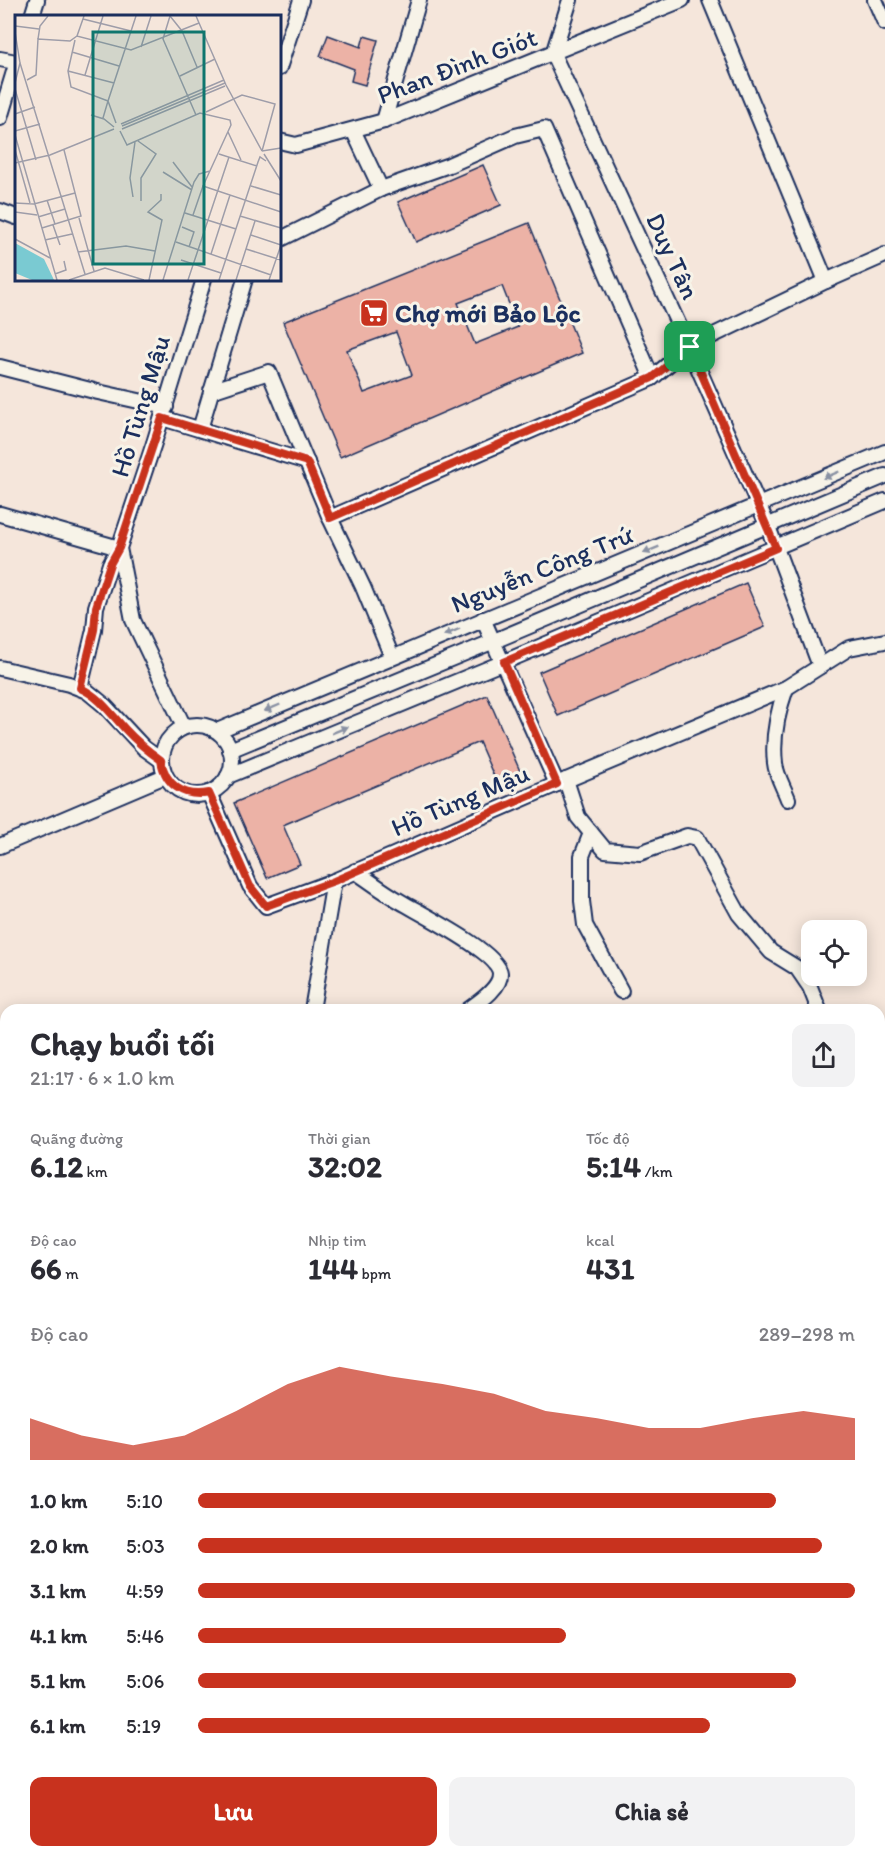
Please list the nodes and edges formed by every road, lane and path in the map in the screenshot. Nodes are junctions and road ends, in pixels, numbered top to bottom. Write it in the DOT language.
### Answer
graph roads {
  1 [pos="37,0"];
  2 [pos="301,0"];
  3 [pos="419,0"];
  4 [pos="570,0"];
  5 [pos="682,0"];
  6 [pos="710,0"];
  7 [pos="875,0"];
  8 [pos="32,15"];
  9 [pos="885,23"];
  10 [pos="553,54"];
  11 [pos="0,59"];
  12 [pos="15,64"];
  13 [pos="280,65"];
  14 [pos="15,67"];
  15 [pos="0,118"];
  16 [pos="384,121"];
  17 [pos="353,130"];
  18 [pos="280,141"];
  19 [pos="381,189"];
  20 [pos="0,211"];
  21 [pos="15,217"];
  22 [pos="280,240"];
  23 [pos="885,255"];
  24 [pos="204,280"];
  25 [pos="245,280"];
  26 [pos="826,281"];
  27 [pos="690,347"];
  28 [pos="0,367"];
  29 [pos="652,378"];
  30 [pos="211,391"];
  31 [pos="164,412"];
  32 [pos="200,429"];
  33 [pos="885,452"];
  34 [pos="307,462"];
  35 [pos="885,476"];
  36 [pos="885,501"];
  37 [pos="758,506"];
  38 [pos="0,514"];
  39 [pos="330,518"];
  40 [pos="768,526"];
  41 [pos="119,548"];
  42 [pos="776,548"];
  43 [pos="483,619"];
  44 [pos="494,641"];
  45 [pos="885,641"];
  46 [pos="392,657"];
  47 [pos="504,662"];
  48 [pos="820,666"];
  49 [pos="0,668"];
  50 [pos="80,688"];
  51 [pos="786,688"];
  52 [pos="184,727"];
  53 [pos="217,731"];
  54 [pos="230,750"];
  55 [pos="161,760"];
  56 [pos="165,776"];
  57 [pos="228,776"];
  58 [pos="561,782"];
  59 [pos="209,793"];
  60 [pos="788,799"];
  61 [pos="591,833"];
  62 [pos="0,846"];
  63 [pos="355,871"];
  64 [pos="334,881"];
  65 [pos="621,991"];
  66 [pos="313,1004"];
  67 [pos="477,1004"];
  68 [pos="817,1004"];
  1 -- 8 [label="street"];
  2 -- 13 [label="street"];
  3 -- 16 [label="street"];
  4 -- 10 [label="street"];
  5 -- 10 [label="street, Phan Đình Giót"];
  6 -- 26 [label="street"];
  7 -- 9 [label="street"];
  10 -- 16 [label="street, Phan Đình Giót"];
  10 -- 27 [label="street, Duy Tân"];
  11 -- 12 [label="street"];
  14 -- 15 [label="street"];
  16 -- 17 [label="street, Phan Đình Giót"];
  17 -- 18 [label="street, Phan Đình Giót"];
  17 -- 19 [label="street"];
  19 -- 22 [label="street"];
  19 -- 29 [label="street"];
  20 -- 21 [label="street"];
  23 -- 26 [label="street"];
  24 -- 31 [label="street, Hồ Tùng Mậu"];
  25 -- 30 [label="street"];
  26 -- 27 [label="street"];
  27 -- 29 [label="street"];
  27 -- 37 [label="street, Duy Tân"];
  28 -- 31 [label="street"];
  29 -- 39 [label="street"];
  30 -- 32 [label="street"];
  30 -- 34 [label="street"];
  31 -- 32 [label="street"];
  31 -- 41 [label="street, Hồ Tùng Mậu"];
  32 -- 34 [label="street"];
  33 -- 37 [label="street, Nguyễn Công Trứ, one-way"];
  34 -- 39 [label="street"];
  35 -- 40 [label="street, Nguyễn Công Trứ"];
  36 -- 42 [label="street"];
  37 -- 40 [label="street, Duy Tân"];
  37 -- 43 [label="street, Nguyễn Công Trứ, one-way"];
  38 -- 41 [label="street"];
  39 -- 46 [label="street"];
  40 -- 42 [label="street, Duy Tân"];
  40 -- 44 [label="street, Nguyễn Công Trứ"];
  41 -- 50 [label="street, Hồ Tùng Mậu"];
  41 -- 52 [label="street, Hồ Tùng Mậu"];
  42 -- 47 [label="street"];
  42 -- 48 [label="street, Duy Tân"];
  43 -- 44 [label="street"];
  43 -- 46 [label="street, Nguyễn Công Trứ, one-way"];
  44 -- 47 [label="street"];
  44 -- 54 [label="street, Nguyễn Công Trứ"];
  45 -- 48 [label="street, Hồ Tùng Mậu"];
  46 -- 53 [label="street, Nguyễn Công Trứ, one-way"];
  57 -- 47 [label="street, one-way"];
  47 -- 58 [label="street"];
  48 -- 51 [label="street, Hồ Tùng Mậu"];
  49 -- 50 [label="street"];
  50 -- 55 [label="street"];
  51 -- 58 [label="street, Hồ Tùng Mậu"];
  51 -- 60 [label="street"];
  52 -- 53 [label="street"];
  52 -- 55 [label="street"];
  53 -- 54 [label="street"];
  54 -- 57 [label="street"];
  55 -- 56 [label="street"];
  56 -- 59 [label="street"];
  56 -- 62 [label="street"];
  57 -- 59 [label="street"];
  58 -- 61 [label="street"];
  58 -- 63 [label="street, Hồ Tùng Mậu"];
  59 -- 64 [label="street, Hồ Tùng Mậu"];
  61 -- 65 [label="street"];
  61 -- 68 [label="street"];
  63 -- 64 [label="street, Hồ Tùng Mậu"];
  63 -- 67 [label="street"];
  64 -- 66 [label="street"];
}
